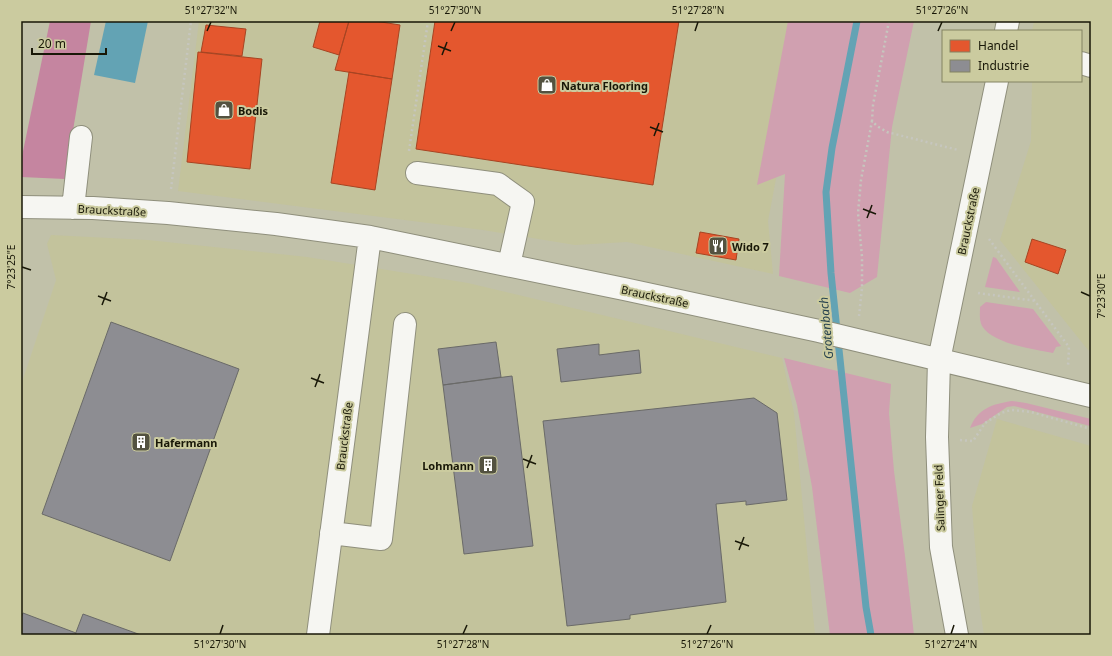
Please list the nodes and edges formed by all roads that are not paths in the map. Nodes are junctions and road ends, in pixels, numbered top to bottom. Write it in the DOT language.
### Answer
graph roads {
  1 [pos="997,82"];
  2 [pos="81,137"];
  3 [pos="417,173"];
  4 [pos="21,207"];
  5 [pos="73,208"];
  6 [pos="370,237"];
  7 [pos="509,265"];
  8 [pos="405,324"];
  9 [pos="939,360"];
  10 [pos="1091,396"];
  11 [pos="331,533"];
  12 [pos="318,635"];
  13 [pos="957,635"];
  1 -- 9 [label="street, Brauckstraße"];
  2 -- 5 [label="street"];
  3 -- 7 [label="street"];
  4 -- 5 [label="street, Brauckstraße"];
  5 -- 6 [label="street, Brauckstraße"];
  6 -- 7 [label="street, Brauckstraße"];
  6 -- 11 [label="street, Brauckstraße"];
  7 -- 9 [label="street, Brauckstraße"];
  8 -- 11 [label="street"];
  9 -- 10 [label="street, Brauckstraße"];
  9 -- 13 [label="street, Salinger Feld"];
  11 -- 12 [label="street, Brauckstraße"];
}
